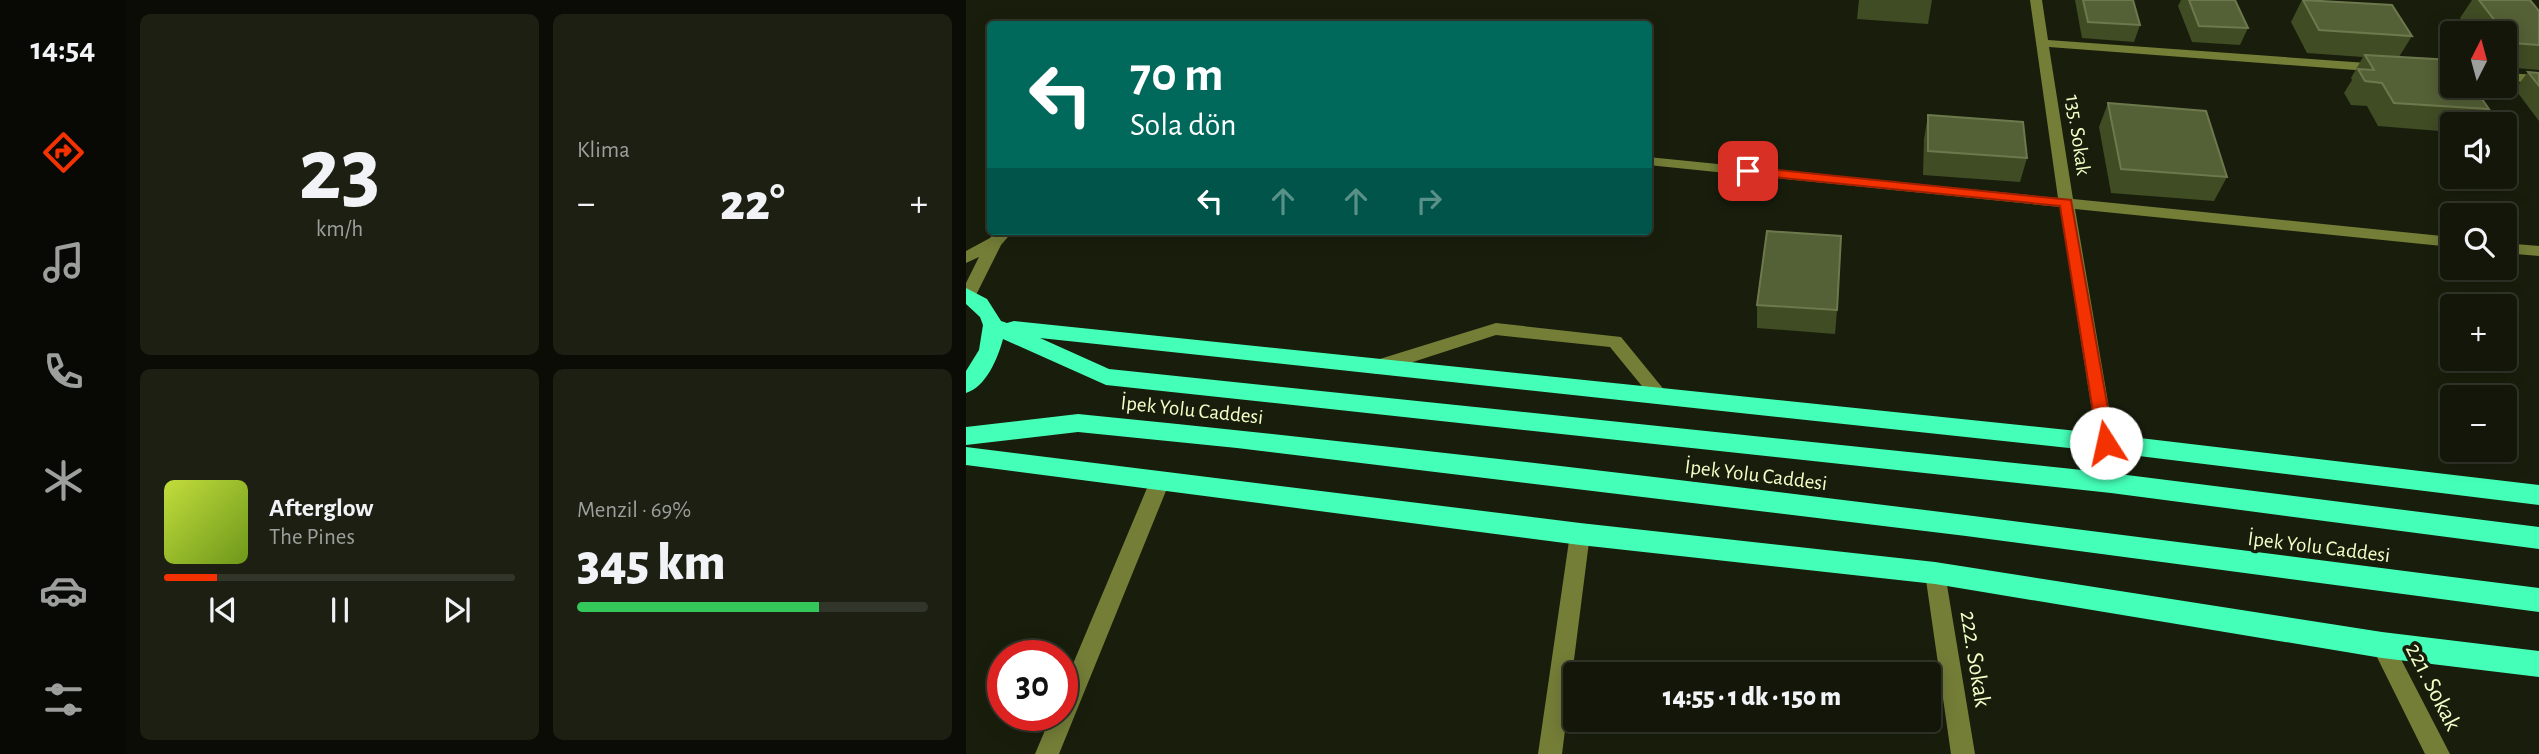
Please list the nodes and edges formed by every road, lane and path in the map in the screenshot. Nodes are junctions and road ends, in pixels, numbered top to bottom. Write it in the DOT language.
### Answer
graph roads {
  1 [pos="2036,0"];
  2 [pos="2043,43"];
  3 [pos="2397,69"];
  4 [pos="2517,77"];
  5 [pos="2539,79"];
  6 [pos="1652,162"];
  7 [pos="2066,203"];
  8 [pos="1000,236"];
  9 [pos="2440,241"];
  10 [pos="2517,249"];
  11 [pos="2539,251"];
  12 [pos="966,258"];
  13 [pos="967,295"];
  14 [pos="994,326"];
  15 [pos="1375,368"];
  16 [pos="966,385"];
  17 [pos="1661,397"];
  18 [pos="966,436"];
  19 [pos="2106,443"];
  20 [pos="966,456"];
  21 [pos="1160,481"];
  22 [pos="2539,495"];
  23 [pos="1580,534"];
  24 [pos="2539,538"];
  25 [pos="1935,573"];
  26 [pos="2539,600"];
  27 [pos="2382,645"];
  28 [pos="2539,664"];
  29 [pos="1046,754"];
  30 [pos="1550,754"];
  31 [pos="1963,754"];
  32 [pos="2438,754"];
  1 -- 2 [label="street, 135. Sokak"];
  2 -- 3 [label="street"];
  2 -- 7 [label="street, 135. Sokak"];
  4 -- 5 [label="street"];
  6 -- 7 [label="street"];
  7 -- 9 [label="street"];
  7 -- 19 [label="street, 135. Sokak"];
  8 -- 12 [label="street"];
  8 -- 13 [label="street"];
  10 -- 11 [label="street"];
  13 -- 14 [label="highway"];
  14 -- 15 [label="highway"];
  14 -- 16 [label="highway"];
  14 -- 24 [label="highway, İpek Yolu Caddesi"];
  15 -- 17 [label="highway"];
  15 -- 17 [label="street"];
  17 -- 19 [label="highway"];
  18 -- 26 [label="highway, İpek Yolu Caddesi"];
  19 -- 22 [label="highway"];
  20 -- 21 [label="highway"];
  21 -- 23 [label="highway"];
  21 -- 29 [label="street"];
  23 -- 25 [label="highway"];
  23 -- 30 [label="street"];
  25 -- 27 [label="highway"];
  25 -- 31 [label="street, 222. Sokak"];
  27 -- 28 [label="highway"];
  27 -- 32 [label="street, 221. Sokak"];
}
